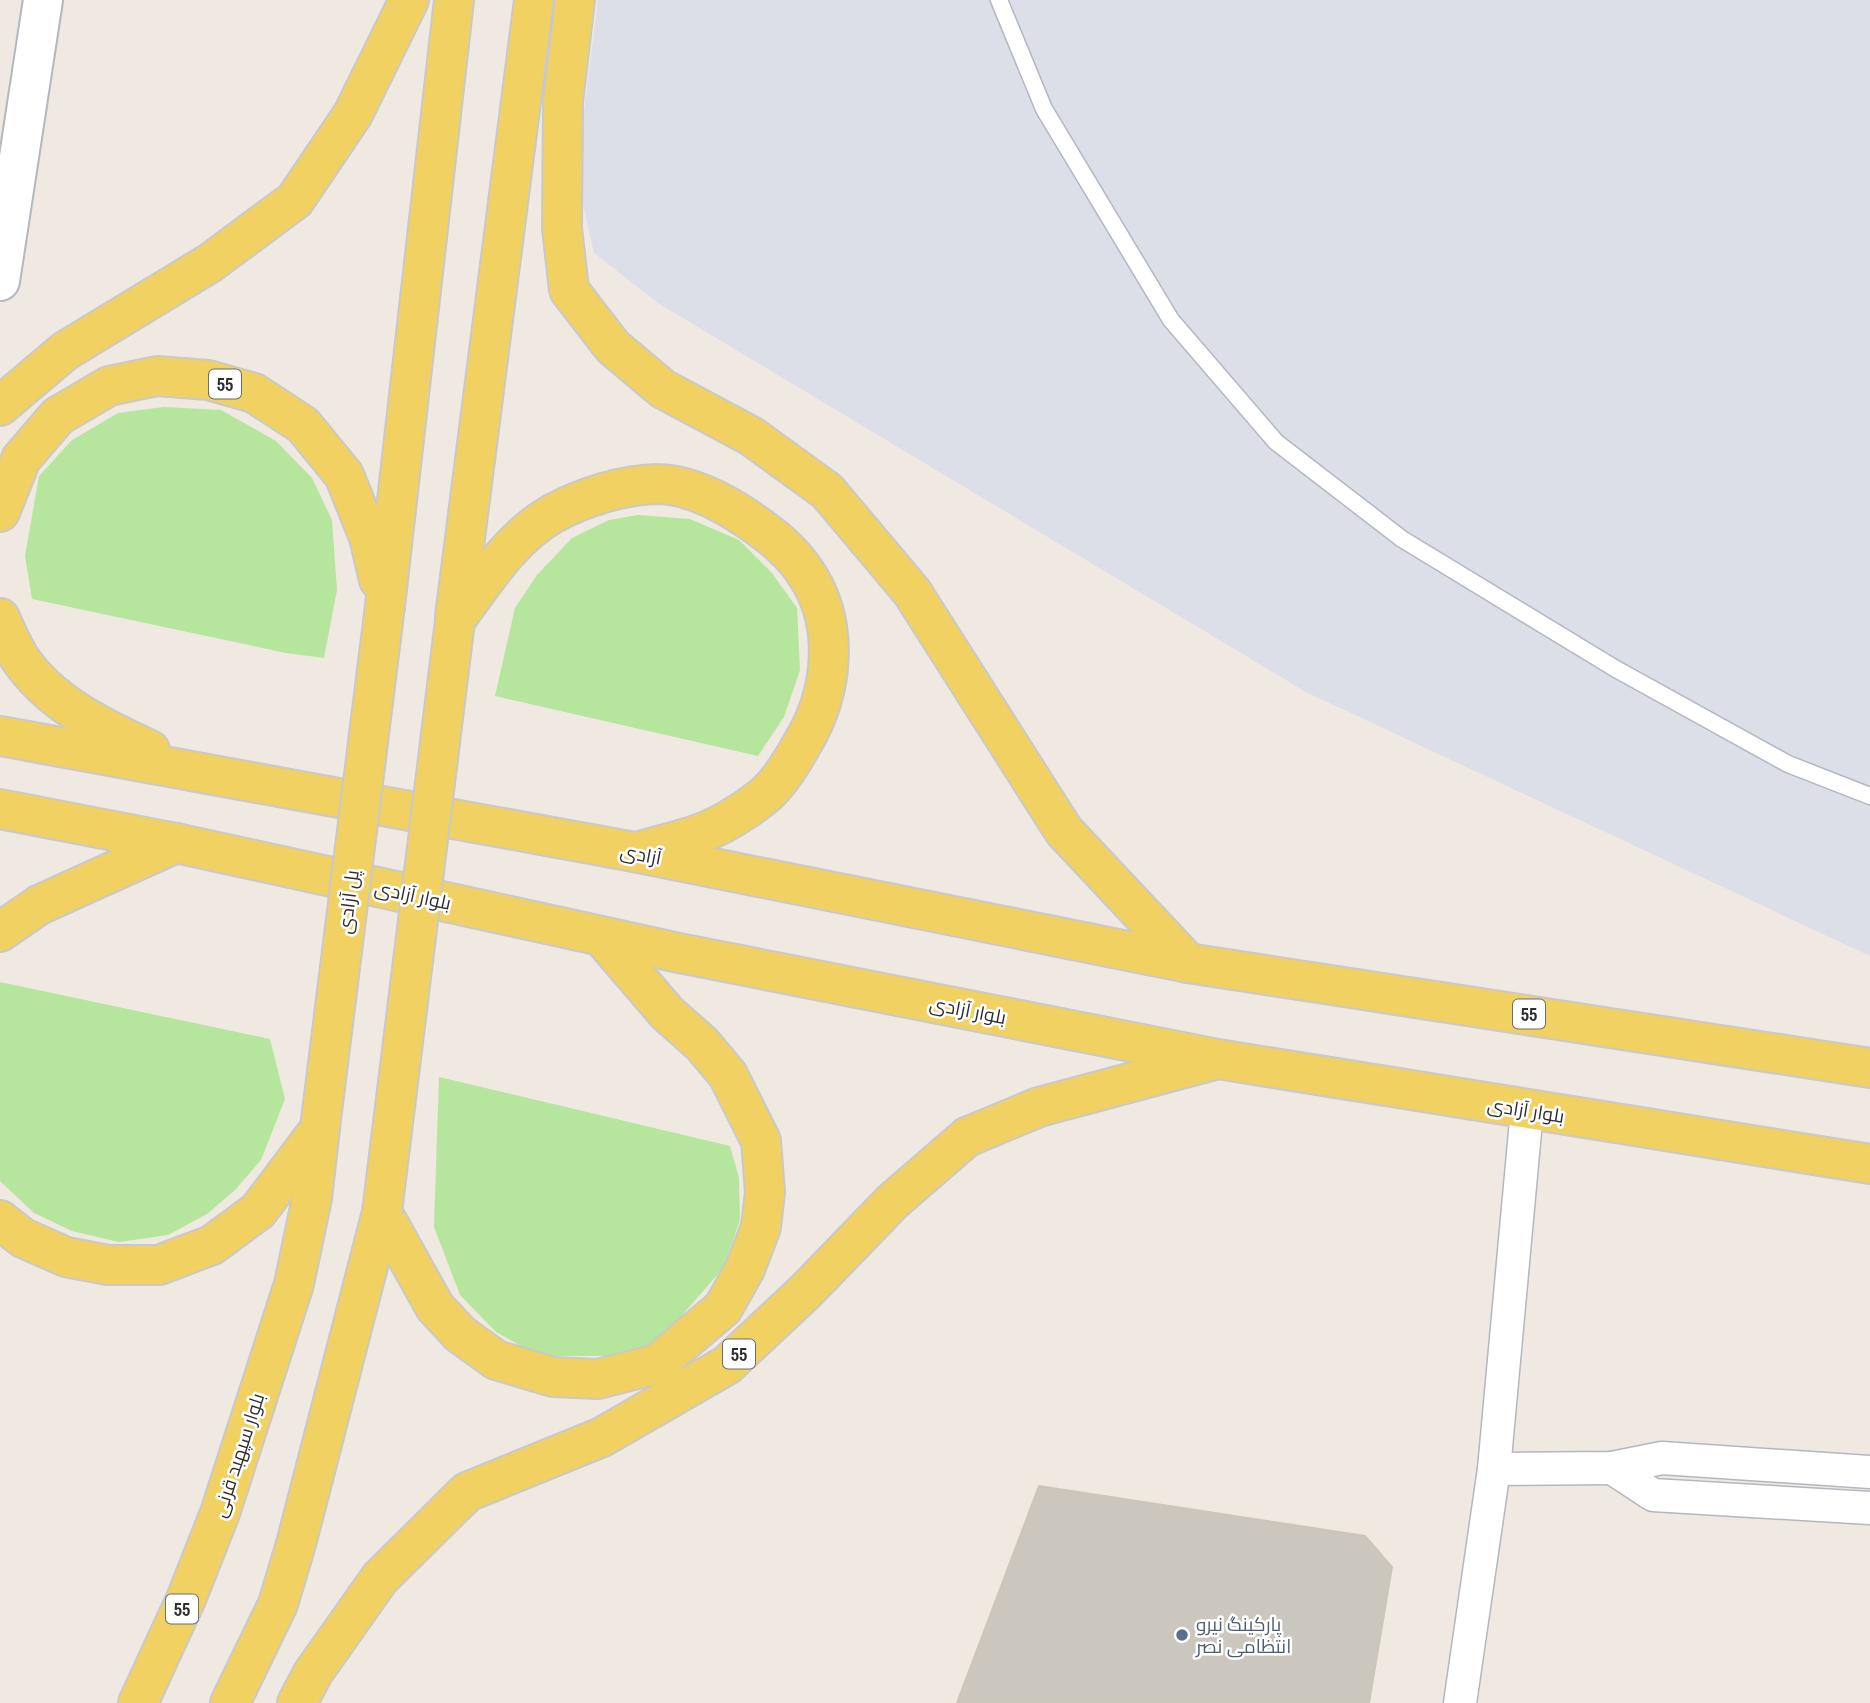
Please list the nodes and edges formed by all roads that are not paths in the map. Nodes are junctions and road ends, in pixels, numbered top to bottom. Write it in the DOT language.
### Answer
graph roads {
  1 [pos="43,0"];
  2 [pos="409,0"];
  3 [pos="454,0"];
  4 [pos="534,0"];
  5 [pos="575,0"];
  6 [pos="999,0"];
  7 [pos="0,281"];
  8 [pos="0,406"];
  9 [pos="0,512"];
  10 [pos="384,606"];
  11 [pos="0,618"];
  12 [pos="455,621"];
  13 [pos="0,736"];
  14 [pos="199,772"];
  15 [pos="1870,796"];
  16 [pos="0,809"];
  17 [pos="176,843"];
  18 [pos="634,852"];
  19 [pos="0,932"];
  20 [pos="601,936"];
  21 [pos="1188,962"];
  22 [pos="1218,1059"];
  23 [pos="1870,1068"];
  24 [pos="1527,1110"];
  25 [pos="320,1128"];
  26 [pos="1870,1164"];
  27 [pos="312,1198"];
  28 [pos="382,1212"];
  29 [pos="0,1220"];
  30 [pos="1612,1468"];
  31 [pos="1493,1469"];
  32 [pos="1870,1472"];
  33 [pos="1870,1508"];
  34 [pos="138,1703"];
  35 [pos="230,1703"];
  36 [pos="297,1703"];
  37 [pos="1460,1703"];
  1 -- 7 [label="street"];
  2 -- 8 [label="main road"];
  3 -- 10 [label="main road, پل آزادی"];
  4 -- 12 [label="main road"];
  5 -- 21 [label="main road"];
  6 -- 15 [label="lane"];
  9 -- 10 [label="main road, 55"];
  10 -- 25 [label="main road, پل آزادی / 55, bridge"];
  11 -- 14 [label="main road, 55"];
  12 -- 18 [label="main road"];
  12 -- 28 [label="main road, bridge"];
  13 -- 14 [label="main road, آزادی"];
  14 -- 18 [label="main road, آزادی / 55"];
  16 -- 17 [label="main road, بلوار آزادی"];
  17 -- 19 [label="main road"];
  17 -- 20 [label="main road, بلوار آزادی"];
  18 -- 21 [label="main road, آزادی / 55"];
  20 -- 22 [label="main road, بلوار آزادی"];
  20 -- 28 [label="main road"];
  21 -- 23 [label="main road, 55"];
  22 -- 24 [label="main road, بلوار آزادی / 55"];
  22 -- 36 [label="main road, 55"];
  24 -- 26 [label="main road, بلوار آزادی / 55"];
  24 -- 31 [label="street"];
  25 -- 27 [label="main road, پل آزادی / 55"];
  25 -- 29 [label="main road"];
  27 -- 34 [label="main road, بلوار سپهبد قرنی / 55"];
  28 -- 35 [label="main road"];
  30 -- 31 [label="street"];
  30 -- 32 [label="street"];
  30 -- 33 [label="street"];
  31 -- 37 [label="street"];
}
